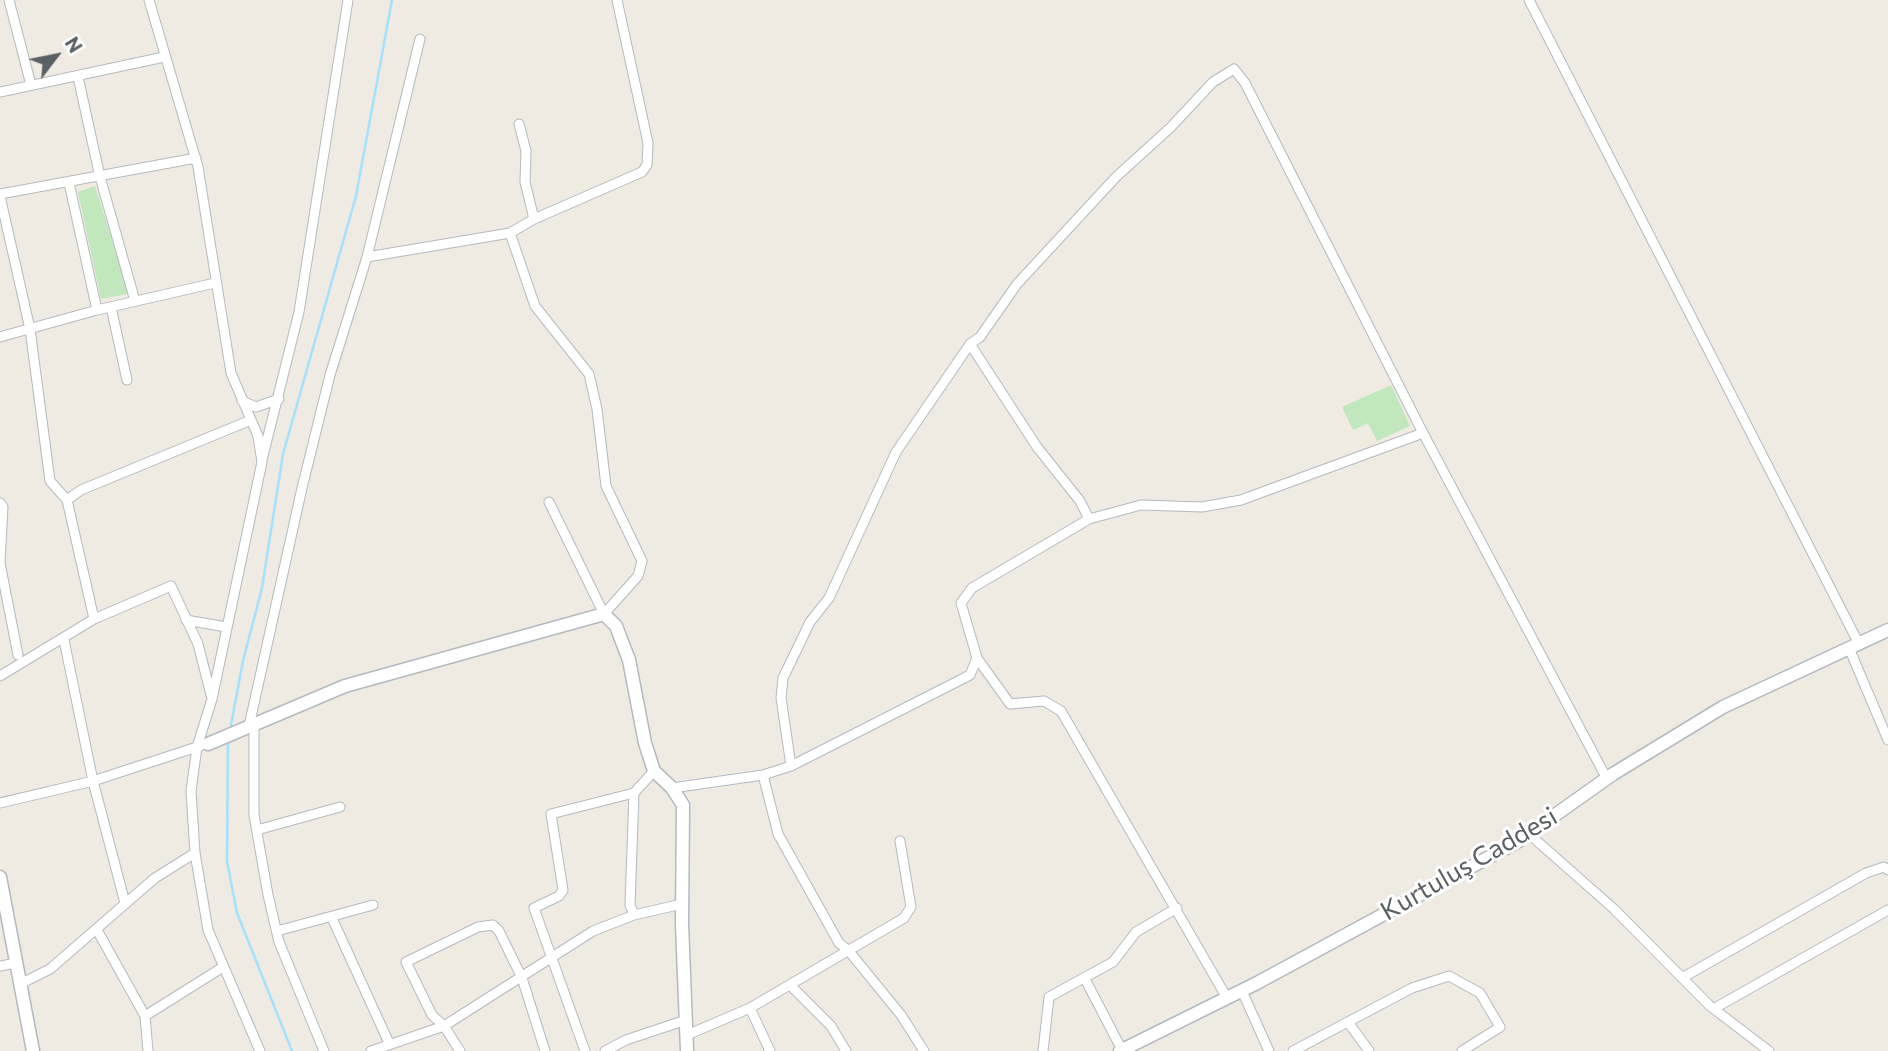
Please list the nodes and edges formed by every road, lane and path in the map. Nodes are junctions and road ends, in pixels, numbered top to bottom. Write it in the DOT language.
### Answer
graph roads {
  1 [pos="9,0"];
  2 [pos="149,0"];
  3 [pos="348,0"];
  4 [pos="617,0"];
  5 [pos="1529,0"];
  6 [pos="420,39"];
  7 [pos="164,57"];
  8 [pos="78,77"];
  9 [pos="31,85"];
  10 [pos="0,92"];
  11 [pos="519,124"];
  12 [pos="196,158"];
  13 [pos="100,177"];
  14 [pos="69,183"];
  15 [pos="0,195"];
  16 [pos="534,219"];
  17 [pos="510,233"];
  18 [pos="367,257"];
  19 [pos="215,283"];
  20 [pos="135,301"];
  21 [pos="110,307"];
  22 [pos="97,310"];
  23 [pos="30,328"];
  24 [pos="0,337"];
  25 [pos="970,344"];
  26 [pos="127,380"];
  27 [pos="279,399"];
  28 [pos="242,401"];
  29 [pos="251,420"];
  30 [pos="1423,433"];
  31 [pos="262,461"];
  32 [pos="67,500"];
  33 [pos="549,502"];
  34 [pos="0,503"];
  35 [pos="1089,519"];
  36 [pos="2,589"];
  37 [pos="604,614"];
  38 [pos="94,619"];
  39 [pos="186,620"];
  40 [pos="226,626"];
  41 [pos="1888,630"];
  42 [pos="64,640"];
  43 [pos="1854,646"];
  44 [pos="18,655"];
  45 [pos="977,657"];
  46 [pos="0,676"];
  47 [pos="212,699"];
  48 [pos="249,727"];
  49 [pos="1888,740"];
  50 [pos="203,746"];
  51 [pos="791,766"];
  52 [pos="654,771"];
  53 [pos="762,775"];
  54 [pos="1607,779"];
  55 [pos="93,781"];
  56 [pos="672,788"];
  57 [pos="634,793"];
  58 [pos="0,803"];
  59 [pos="340,807"];
  60 [pos="257,830"];
  61 [pos="1529,834"];
  62 [pos="900,841"];
  63 [pos="195,853"];
  64 [pos="1888,870"];
  65 [pos="0,877"];
  66 [pos="125,903"];
  67 [pos="682,904"];
  68 [pos="373,905"];
  69 [pos="1177,908"];
  70 [pos="1888,910"];
  71 [pos="634,915"];
  72 [pos="332,918"];
  73 [pos="96,930"];
  74 [pos="276,931"];
  75 [pos="848,950"];
  76 [pos="552,958"];
  77 [pos="16,963"];
  78 [pos="0,965"];
  79 [pos="223,967"];
  80 [pos="522,978"];
  81 [pos="1682,978"];
  82 [pos="1085,979"];
  83 [pos="20,984"];
  84 [pos="790,985"];
  85 [pos="1242,991"];
  86 [pos="1227,998"];
  87 [pos="750,1008"];
  88 [pos="1715,1008"];
  89 [pos="145,1016"];
  90 [pos="686,1020"];
  91 [pos="1348,1022"];
  92 [pos="444,1026"];
  93 [pos="687,1035"];
  94 [pos="389,1043"];
  95 [pos="1121,1050"];
  96 [pos="33,1051"];
  97 [pos="148,1051"];
  98 [pos="260,1051"];
  99 [pos="324,1051"];
  100 [pos="371,1051"];
  101 [pos="460,1051"];
  102 [pos="545,1051"];
  103 [pos="584,1051"];
  104 [pos="605,1051"];
  105 [pos="687,1051"];
  106 [pos="770,1051"];
  107 [pos="846,1051"];
  108 [pos="924,1051"];
  109 [pos="1043,1051"];
  110 [pos="1269,1051"];
  111 [pos="1293,1051"];
  112 [pos="1369,1051"];
  113 [pos="1462,1051"];
  114 [pos="1769,1051"];
  1 -- 9 [label="street"];
  2 -- 7 [label="street"];
  3 -- 27 [label="street"];
  4 -- 16 [label="street"];
  5 -- 43 [label="street"];
  6 -- 18 [label="street"];
  7 -- 8 [label="street"];
  7 -- 12 [label="street"];
  8 -- 9 [label="street"];
  8 -- 13 [label="street"];
  9 -- 10 [label="street"];
  11 -- 16 [label="street"];
  12 -- 13 [label="street"];
  12 -- 19 [label="street"];
  13 -- 14 [label="street"];
  13 -- 20 [label="street"];
  14 -- 15 [label="street"];
  14 -- 22 [label="street"];
  15 -- 23 [label="street"];
  16 -- 17 [label="street"];
  17 -- 18 [label="street"];
  17 -- 37 [label="street"];
  18 -- 48 [label="street"];
  19 -- 20 [label="street"];
  19 -- 28 [label="street"];
  20 -- 21 [label="street"];
  21 -- 22 [label="street"];
  21 -- 26 [label="street"];
  22 -- 23 [label="street"];
  23 -- 24 [label="street"];
  23 -- 32 [label="street"];
  25 -- 30 [label="street"];
  25 -- 35 [label="street"];
  25 -- 51 [label="street"];
  27 -- 28 [label="street"];
  27 -- 31 [label="street"];
  28 -- 29 [label="street"];
  29 -- 31 [label="street"];
  29 -- 32 [label="street"];
  30 -- 35 [label="street"];
  30 -- 54 [label="street"];
  31 -- 40 [label="street"];
  32 -- 38 [label="street"];
  33 -- 37 [label="street"];
  34 -- 36 [label="street"];
  35 -- 45 [label="street"];
  36 -- 44 [label="street"];
  37 -- 48 [label="main road"];
  37 -- 52 [label="main road"];
  38 -- 39 [label="street"];
  38 -- 42 [label="street"];
  39 -- 40 [label="street"];
  39 -- 47 [label="street"];
  40 -- 47 [label="street"];
  41 -- 43 [label="main road, Kurtuluş Caddesi"];
  42 -- 46 [label="street"];
  42 -- 55 [label="street"];
  43 -- 49 [label="street"];
  43 -- 54 [label="main road, Kurtuluş Caddesi"];
  45 -- 51 [label="street"];
  45 -- 69 [label="street"];
  47 -- 50 [label="street"];
  48 -- 50 [label="main road"];
  48 -- 60 [label="street"];
  50 -- 55 [label="street"];
  50 -- 63 [label="street"];
  51 -- 53 [label="street"];
  52 -- 56 [label="main road"];
  52 -- 57 [label="street"];
  53 -- 56 [label="street"];
  53 -- 75 [label="street"];
  54 -- 61 [label="main road, Kurtuluş Caddesi"];
  55 -- 58 [label="street"];
  55 -- 66 [label="street"];
  56 -- 67 [label="main road"];
  57 -- 71 [label="street"];
  57 -- 76 [label="street"];
  59 -- 60 [label="street"];
  60 -- 74 [label="street"];
  61 -- 81 [label="street"];
  61 -- 85 [label="main road, Kurtuluş Caddesi"];
  62 -- 75 [label="street"];
  63 -- 66 [label="street"];
  63 -- 79 [label="street"];
  64 -- 81 [label="street"];
  65 -- 77 [label="main road"];
  66 -- 73 [label="street"];
  67 -- 71 [label="street"];
  67 -- 90 [label="main road"];
  68 -- 72 [label="street"];
  69 -- 82 [label="street"];
  69 -- 86 [label="street"];
  70 -- 88 [label="street"];
  71 -- 76 [label="street"];
  72 -- 74 [label="street"];
  72 -- 94 [label="street"];
  73 -- 83 [label="street"];
  73 -- 89 [label="street"];
  74 -- 99 [label="street"];
  75 -- 84 [label="street"];
  75 -- 108 [label="street"];
  76 -- 80 [label="street"];
  76 -- 103 [label="street"];
  77 -- 78 [label="street"];
  77 -- 83 [label="main road"];
  79 -- 89 [label="street"];
  79 -- 98 [label="street"];
  80 -- 92 [label="street"];
  80 -- 92 [label="street"];
  80 -- 102 [label="street"];
  81 -- 88 [label="street"];
  82 -- 95 [label="street"];
  82 -- 109 [label="street"];
  83 -- 96 [label="main road"];
  84 -- 87 [label="street"];
  84 -- 107 [label="street"];
  85 -- 86 [label="main road, Kurtuluş Caddesi"];
  85 -- 110 [label="street"];
  86 -- 95 [label="main road, Kurtuluş Caddesi"];
  87 -- 93 [label="street"];
  87 -- 106 [label="street"];
  88 -- 114 [label="street"];
  89 -- 97 [label="street"];
  90 -- 93 [label="main road"];
  90 -- 104 [label="street"];
  91 -- 111 [label="street"];
  91 -- 112 [label="street"];
  91 -- 113 [label="street"];
  92 -- 94 [label="street"];
  92 -- 101 [label="street"];
  93 -- 105 [label="main road"];
  94 -- 100 [label="street"];
}
